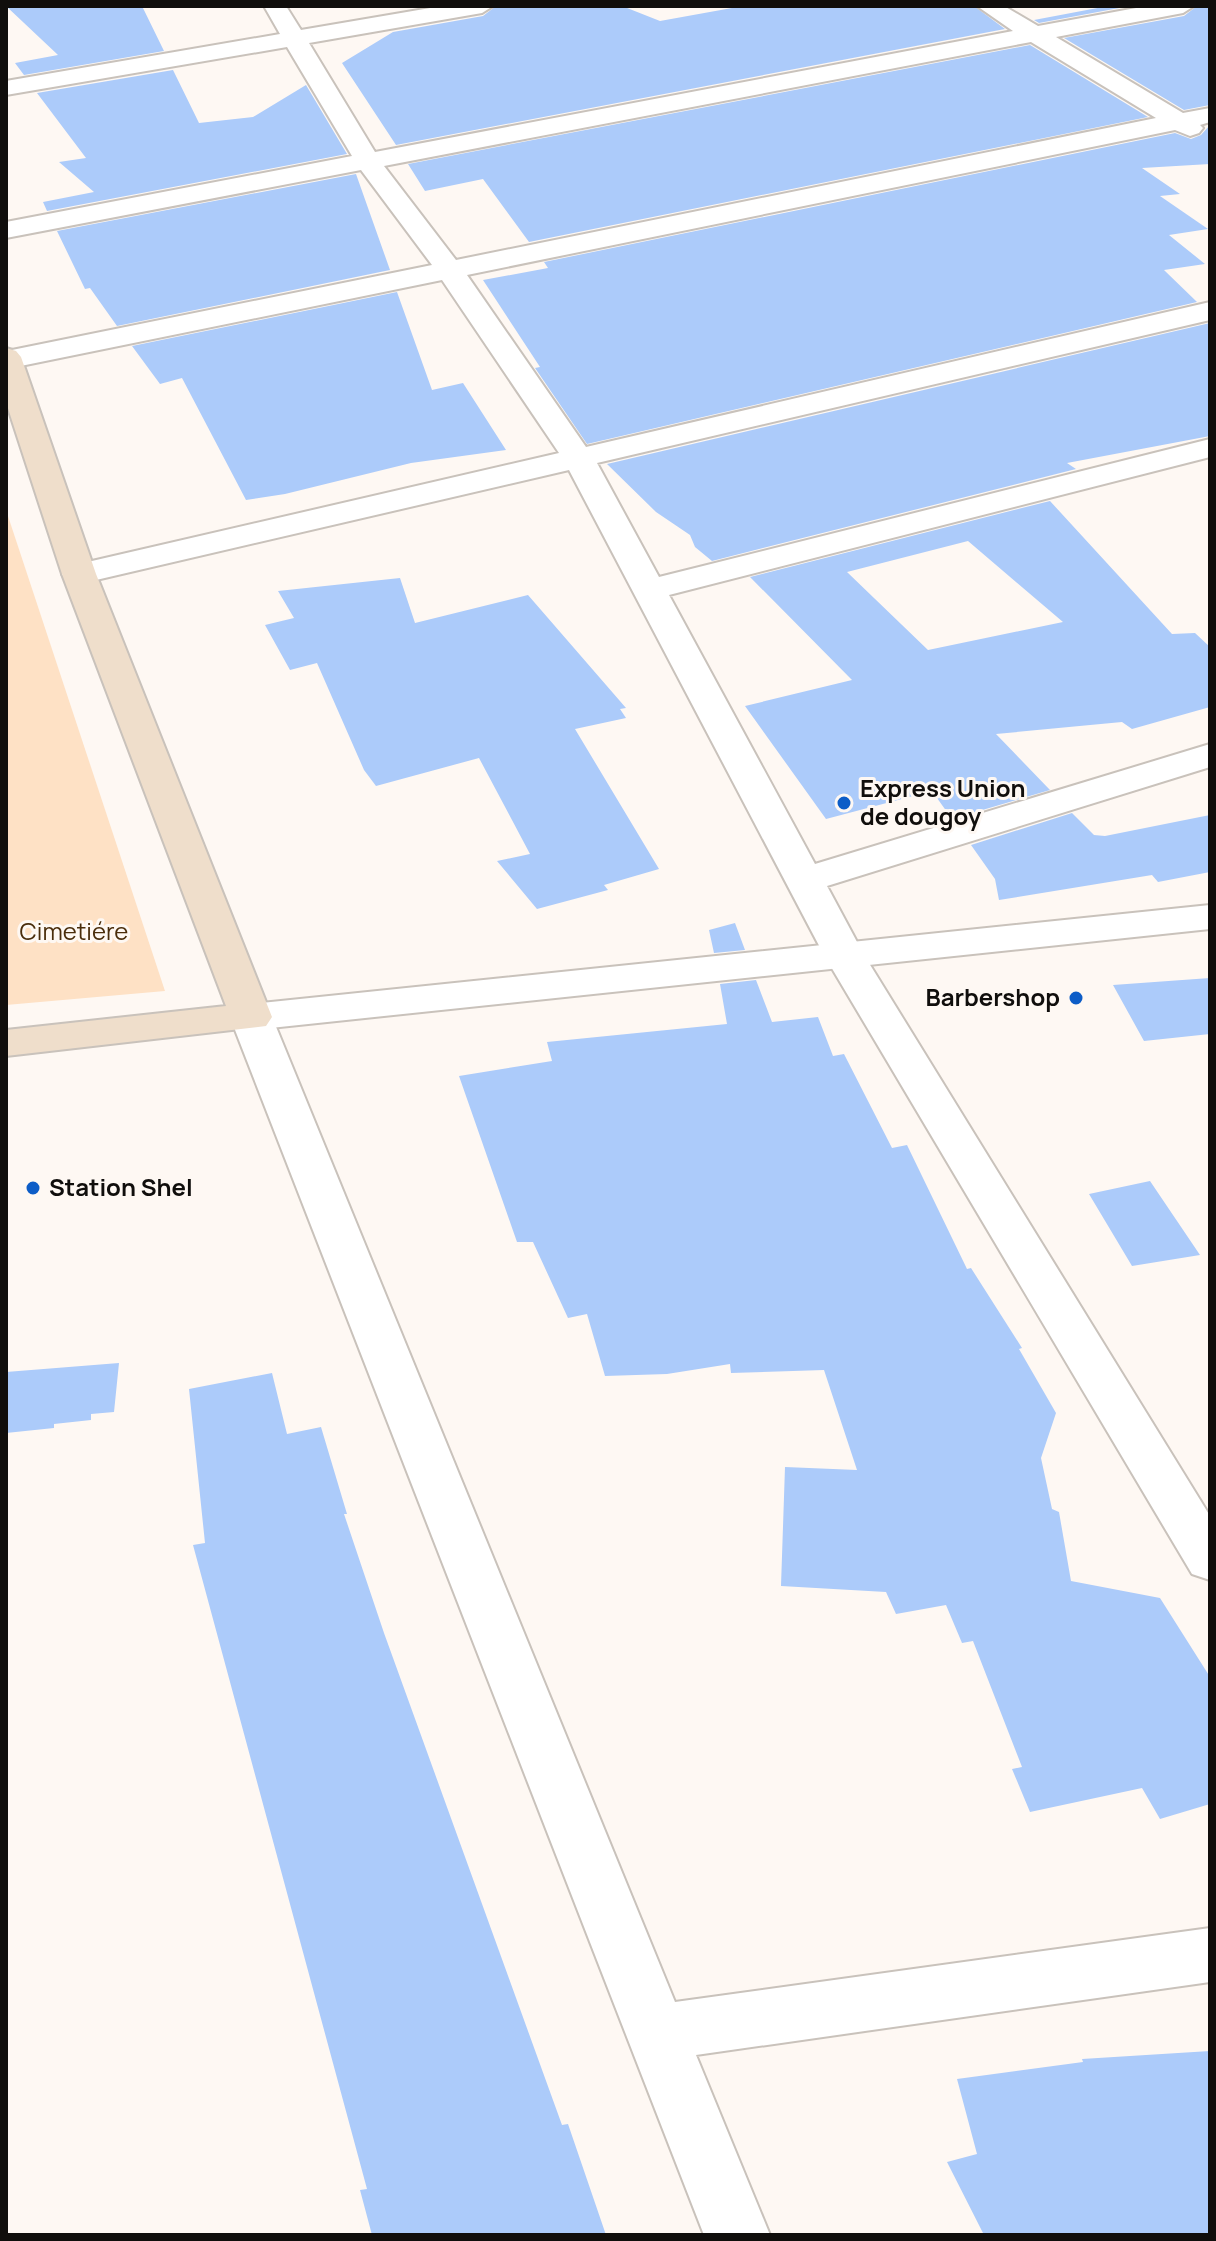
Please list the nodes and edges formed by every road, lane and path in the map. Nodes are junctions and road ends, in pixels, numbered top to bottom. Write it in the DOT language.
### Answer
graph roads {
  1 [pos="275,6"];
  2 [pos="482,6"];
  3 [pos="988,6"];
  4 [pos="1183,6"];
  5 [pos="1035,34"];
  6 [pos="296,38"];
  7 [pos="6,88"];
  8 [pos="1210,115"];
  9 [pos="1178,121"];
  10 [pos="1210,139"];
  11 [pos="368,162"];
  12 [pos="6,230"];
  13 [pos="451,272"];
  14 [pos="1210,311"];
  15 [pos="6,358"];
  16 [pos="1210,448"];
  17 [pos="579,459"];
  18 [pos="79,574"];
  19 [pos="650,590"];
  20 [pos="1210,755"];
  21 [pos="802,881"];
  22 [pos="1210,917"];
  23 [pos="844,955"];
  24 [pos="251,1017"];
  25 [pos="6,1043"];
  26 [pos="1210,1560"];
  27 [pos="1210,1955"];
  28 [pos="656,2033"];
  29 [pos="737,2235"];
  1 -- 6 [label="street"];
  2 -- 6 [label="street"];
  3 -- 5 [label="street"];
  4 -- 5 [label="street"];
  5 -- 9 [label="street"];
  5 -- 11 [label="street"];
  6 -- 7 [label="street"];
  6 -- 11 [label="street"];
  8 -- 9 [label="street"];
  9 -- 10 [label="street"];
  9 -- 13 [label="street"];
  11 -- 12 [label="street"];
  11 -- 13 [label="street"];
  13 -- 15 [label="street"];
  13 -- 17 [label="street"];
  14 -- 17 [label="street"];
  15 -- 18 [label="main road"];
  16 -- 19 [label="street"];
  17 -- 18 [label="street"];
  17 -- 19 [label="street"];
  18 -- 24 [label="main road"];
  19 -- 21 [label="street"];
  20 -- 21 [label="street"];
  21 -- 23 [label="street"];
  22 -- 23 [label="street"];
  23 -- 24 [label="street"];
  23 -- 26 [label="street"];
  24 -- 25 [label="main road"];
  24 -- 28 [label="street"];
  27 -- 28 [label="street"];
  28 -- 29 [label="street"];
}
